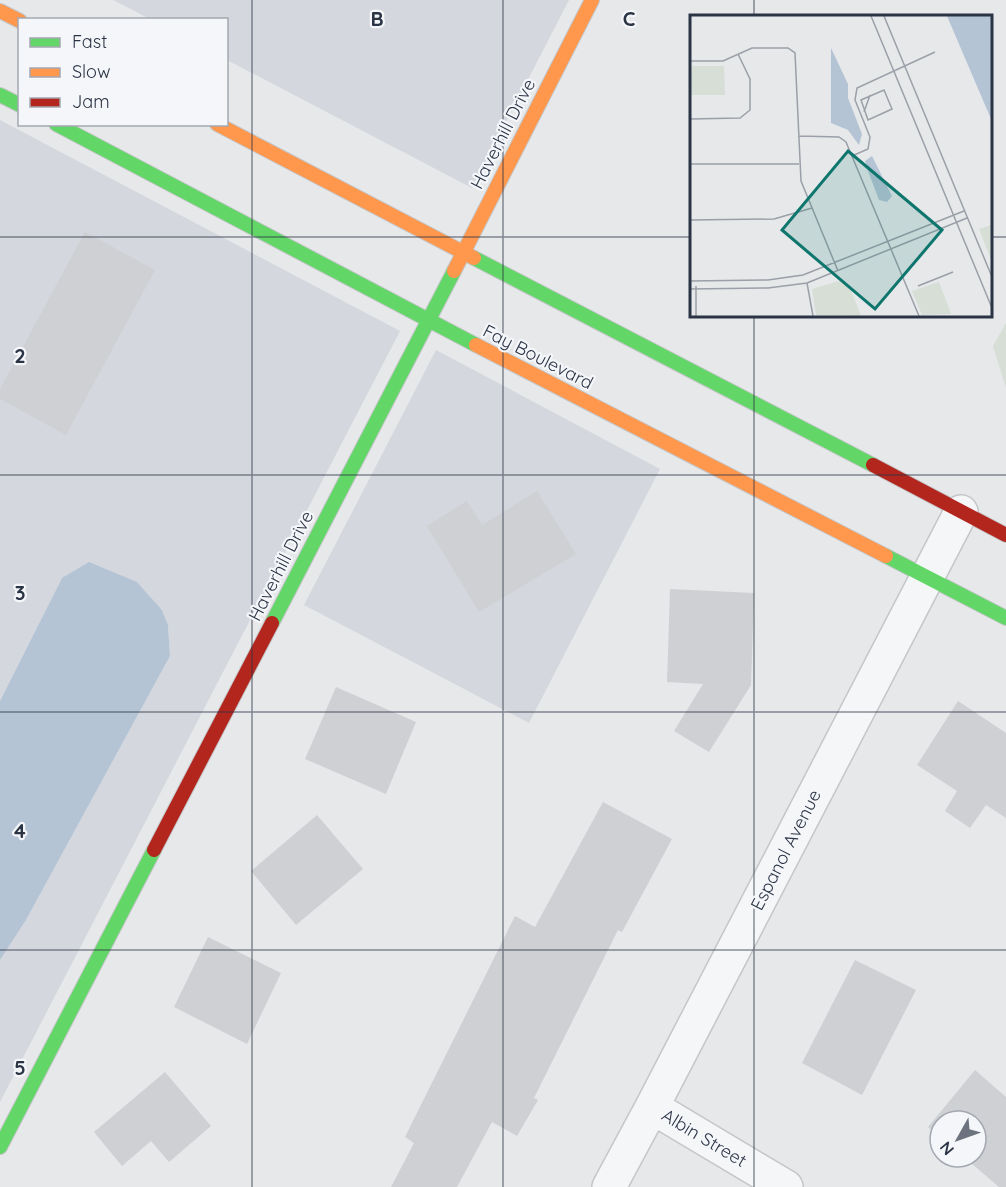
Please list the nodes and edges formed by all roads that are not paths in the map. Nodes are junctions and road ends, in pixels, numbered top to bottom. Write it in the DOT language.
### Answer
graph roads {
  1 [pos="592,0"];
  2 [pos="0,11"];
  3 [pos="18,20"];
  4 [pos="0,95"];
  5 [pos="18,104"];
  6 [pos="60,126"];
  7 [pos="221,126"];
  8 [pos="462,253"];
  9 [pos="429,321"];
  10 [pos="961,512"];
  11 [pos="1006,535"];
  12 [pos="928,578"];
  13 [pos="1006,618"];
  14 [pos="652,1107"];
  15 [pos="0,1147"];
  16 [pos="609,1187"];
  17 [pos="786,1187"];
  1 -- 8 [label="main road, Haverhill Drive"];
  2 -- 3 [label="main road"];
  4 -- 5 [label="main road"];
  6 -- 9 [label="main road, Fay Boulevard"];
  7 -- 8 [label="main road"];
  8 -- 9 [label="main road, Haverhill Drive"];
  8 -- 10 [label="main road"];
  9 -- 12 [label="main road, Fay Boulevard"];
  9 -- 15 [label="main road, Haverhill Drive"];
  10 -- 11 [label="main road"];
  10 -- 12 [label="street, Espanol Avenue"];
  12 -- 13 [label="main road, Fay Boulevard"];
  12 -- 14 [label="street, Espanol Avenue"];
  14 -- 16 [label="street, Espanol Avenue"];
  14 -- 17 [label="street, Albin Street"];
}
